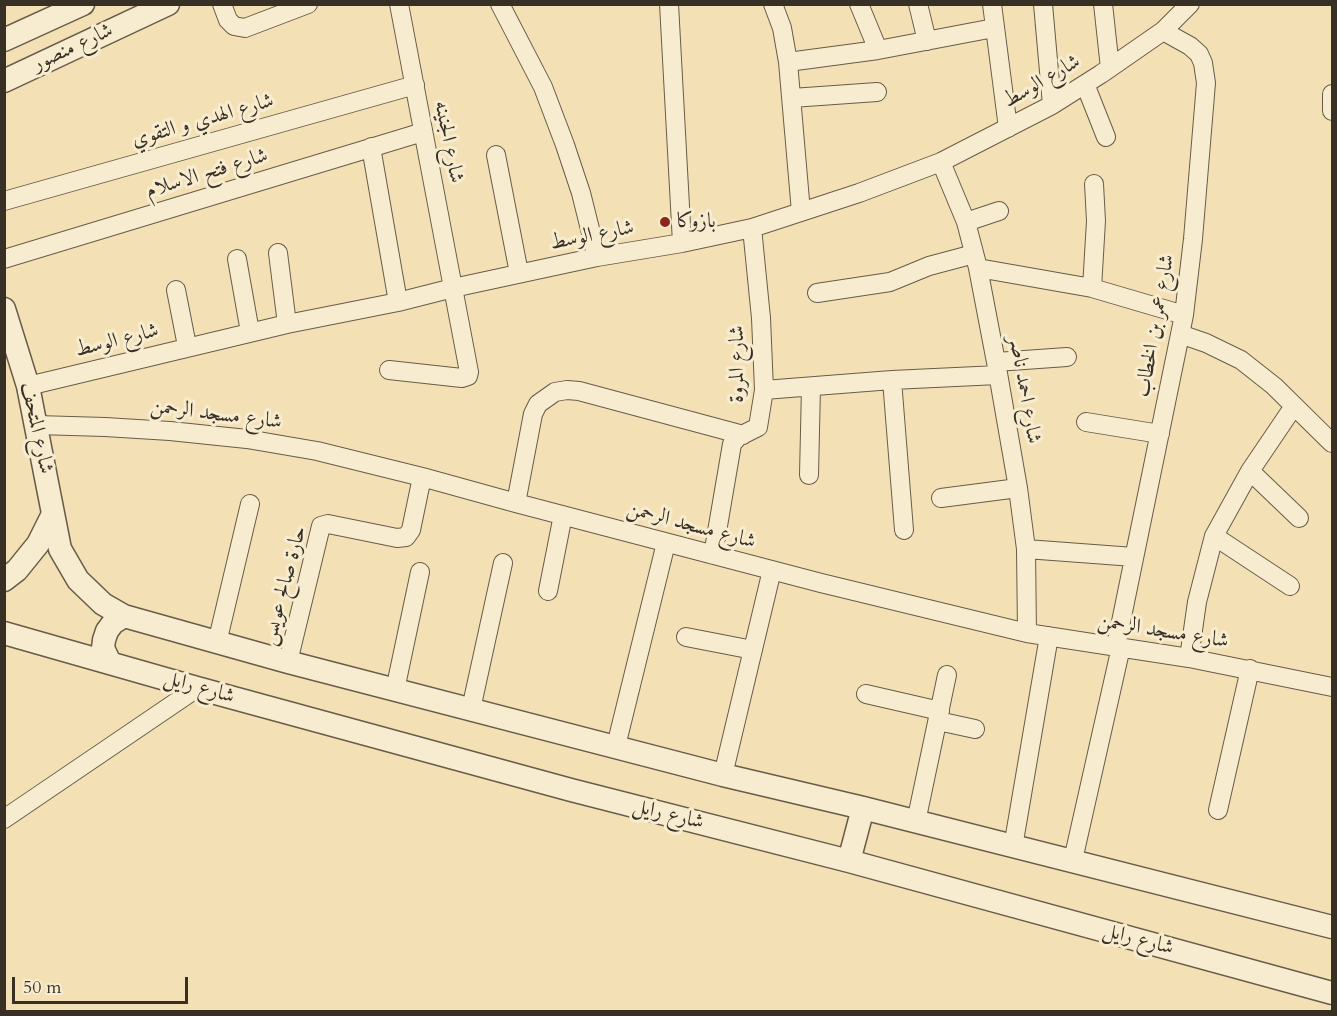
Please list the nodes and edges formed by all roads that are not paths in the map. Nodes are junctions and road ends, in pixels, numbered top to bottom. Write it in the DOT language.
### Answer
graph roads {
  1 [pos="83,4"];
  2 [pos="168,4"];
  3 [pos="222,4"];
  4 [pos="308,4"];
  5 [pos="399,4"];
  6 [pos="500,4"];
  7 [pos="669,4"];
  8 [pos="773,4"];
  9 [pos="859,4"];
  10 [pos="918,4"];
  11 [pos="992,4"];
  12 [pos="1043,4"];
  13 [pos="1103,4"];
  14 [pos="1186,7"];
  15 [pos="994,28"];
  16 [pos="1163,30"];
  17 [pos="4,40"];
  18 [pos="927,41"];
  19 [pos="878,50"];
  20 [pos="788,62"];
  21 [pos="1110,68"];
  22 [pos="7,79"];
  23 [pos="1085,84"];
  24 [pos="415,85"];
  25 [pos="877,92"];
  26 [pos="1332,94"];
  27 [pos="792,98"];
  28 [pos="1052,105"];
  29 [pos="1332,111"];
  30 [pos="1008,128"];
  31 [pos="423,132"];
  32 [pos="1106,136"];
  33 [pos="371,147"];
  34 [pos="496,155"];
  35 [pos="941,162"];
  36 [pos="1094,184"];
  37 [pos="4,201"];
  38 [pos="999,211"];
  39 [pos="801,212"];
  40 [pos="966,222"];
  41 [pos="752,228"];
  42 [pos="682,243"];
  43 [pos="278,253"];
  44 [pos="597,257"];
  45 [pos="4,259"];
  46 [pos="237,259"];
  47 [pos="976,261"];
  48 [pos="519,273"];
  49 [pos="453,288"];
  50 [pos="1092,288"];
  51 [pos="176,290"];
  52 [pos="817,293"];
  53 [pos="398,302"];
  54 [pos="4,309"];
  55 [pos="1184,315"];
  56 [pos="287,324"];
  57 [pos="250,332"];
  58 [pos="1180,334"];
  59 [pos="187,346"];
  60 [pos="1067,357"];
  61 [pos="997,368"];
  62 [pos="389,370"];
  63 [pos="892,380"];
  64 [pos="28,386"];
  65 [pos="811,387"];
  66 [pos="764,390"];
  67 [pos="1294,406"];
  68 [pos="1086,422"];
  69 [pos="37,425"];
  70 [pos="1160,434"];
  71 [pos="743,435"];
  72 [pos="1332,443"];
  73 [pos="1250,471"];
  74 [pos="808,475"];
  75 [pos="422,477"];
  76 [pos="1018,488"];
  77 [pos="941,498"];
  78 [pos="516,503"];
  79 [pos="250,504"];
  80 [pos="53,514"];
  81 [pos="563,515"];
  82 [pos="1299,518"];
  83 [pos="904,530"];
  84 [pos="1214,536"];
  85 [pos="666,543"];
  86 [pos="1026,549"];
  87 [pos="713,555"];
  88 [pos="1134,557"];
  89 [pos="503,563"];
  90 [pos="772,570"];
  91 [pos="420,572"];
  92 [pos="4,580"];
  93 [pos="1290,586"];
  94 [pos="548,591"];
  95 [pos="123,616"];
  96 [pos="4,633"];
  97 [pos="1027,633"];
  98 [pos="1049,636"];
  99 [pos="686,637"];
  100 [pos="217,643"];
  101 [pos="1119,646"];
  102 [pos="753,650"];
  103 [pos="1189,658"];
  104 [pos="288,662"];
  105 [pos="110,663"];
  106 [pos="1250,669"];
  107 [pos="947,675"];
  108 [pos="1332,687"];
  109 [pos="197,688"];
  110 [pos="395,690"];
  111 [pos="866,694"];
  112 [pos="471,709"];
  113 [pos="939,716"];
  114 [pos="975,729"];
  115 [pos="616,746"];
  116 [pos="723,775"];
  117 [pos="862,808"];
  118 [pos="1218,810"];
  119 [pos="4,819"];
  120 [pos="916,822"];
  121 [pos="1013,847"];
  122 [pos="1073,860"];
  123 [pos="849,861"];
  124 [pos="1332,927"];
  125 [pos="1332,993"];
  1 -- 17 [label="street, شارع منصور"];
  2 -- 22 [label="street, شارع منصور"];
  3 -- 4 [label="street"];
  5 -- 24 [label="street, شارع الجنينه"];
  6 -- 44 [label="street"];
  7 -- 42 [label="street"];
  8 -- 20 [label="street"];
  9 -- 19 [label="street"];
  10 -- 18 [label="street"];
  11 -- 15 [label="street"];
  12 -- 28 [label="street"];
  13 -- 21 [label="street"];
  14 -- 16 [label="street, شارع الوسط"];
  15 -- 18 [label="street"];
  15 -- 30 [label="street"];
  16 -- 21 [label="street, شارع الوسط"];
  16 -- 55 [label="street, شارع عمر بن الخطاب"];
  18 -- 19 [label="street"];
  19 -- 20 [label="street"];
  20 -- 27 [label="street"];
  21 -- 23 [label="street, شارع الوسط"];
  23 -- 28 [label="street, شارع الوسط"];
  23 -- 32 [label="street"];
  24 -- 31 [label="street, شارع الجنينه"];
  24 -- 37 [label="street, شارع الهدي و التقوي"];
  25 -- 27 [label="street"];
  26 -- 29 [label="street"];
  27 -- 39 [label="street"];
  28 -- 30 [label="street, شارع الوسط"];
  30 -- 35 [label="street, شارع الوسط"];
  31 -- 33 [label="street, شارع فتح الاسلام"];
  31 -- 49 [label="street, شارع الجنينه"];
  33 -- 45 [label="street, شارع فتح الاسلام"];
  33 -- 53 [label="street"];
  34 -- 48 [label="street"];
  35 -- 39 [label="street, شارع الوسط"];
  35 -- 40 [label="street, شارع احمد ناصر"];
  36 -- 50 [label="street"];
  38 -- 40 [label="street"];
  39 -- 41 [label="street, شارع الوسط"];
  40 -- 47 [label="street, شارع احمد ناصر"];
  41 -- 42 [label="street, شارع الوسط"];
  41 -- 66 [label="street, شارع المروة"];
  42 -- 44 [label="street, شارع الوسط"];
  43 -- 56 [label="street"];
  44 -- 48 [label="street, شارع الوسط"];
  46 -- 57 [label="street"];
  47 -- 50 [label="street"];
  47 -- 52 [label="street"];
  47 -- 61 [label="street, شارع احمد ناصر"];
  48 -- 49 [label="street, شارع الوسط"];
  49 -- 53 [label="street, شارع الوسط"];
  49 -- 62 [label="street, شارع الجنينه"];
  50 -- 55 [label="street"];
  51 -- 59 [label="street"];
  53 -- 56 [label="street, شارع الوسط"];
  54 -- 64 [label="street, شارع المتحف"];
  55 -- 58 [label="street, شارع عمر بن الخطاب"];
  56 -- 57 [label="street, شارع الوسط"];
  57 -- 59 [label="street, شارع الوسط"];
  58 -- 67 [label="street"];
  58 -- 70 [label="street, شارع عمر بن الخطاب"];
  59 -- 64 [label="street, شارع الوسط"];
  60 -- 61 [label="street"];
  61 -- 63 [label="street"];
  61 -- 76 [label="street, شارع احمد ناصر"];
  63 -- 65 [label="street"];
  63 -- 83 [label="street"];
  64 -- 69 [label="street, شارع المتحف"];
  65 -- 66 [label="street"];
  65 -- 74 [label="street"];
  66 -- 71 [label="street, شارع المروة"];
  67 -- 72 [label="street"];
  67 -- 73 [label="street"];
  68 -- 70 [label="street"];
  69 -- 75 [label="street, شارع مسجد الرحمن"];
  69 -- 80 [label="street, شارع المتحف"];
  70 -- 88 [label="street, شارع عمر بن الخطاب"];
  71 -- 78 [label="street"];
  71 -- 87 [label="street, شارع المروة"];
  73 -- 82 [label="street"];
  73 -- 84 [label="street"];
  75 -- 78 [label="street, شارع مسجد الرحمن"];
  75 -- 104 [label="street, حارة صالح عويس"];
  76 -- 77 [label="street"];
  76 -- 86 [label="street, شارع احمد ناصر"];
  78 -- 81 [label="street, شارع مسجد الرحمن"];
  79 -- 100 [label="street"];
  80 -- 92 [label="street"];
  80 -- 95 [label="street, شارع المتحف"];
  81 -- 85 [label="street, شارع مسجد الرحمن"];
  81 -- 94 [label="street"];
  84 -- 93 [label="street"];
  84 -- 103 [label="street"];
  85 -- 87 [label="street, شارع مسجد الرحمن"];
  85 -- 115 [label="street"];
  86 -- 88 [label="street"];
  86 -- 97 [label="street, شارع احمد ناصر"];
  87 -- 90 [label="street, شارع مسجد الرحمن"];
  88 -- 101 [label="street, شارع عمر بن الخطاب"];
  89 -- 112 [label="street"];
  90 -- 97 [label="street, شارع مسجد الرحمن"];
  90 -- 102 [label="street"];
  91 -- 110 [label="street"];
  95 -- 100 [label="street"];
  95 -- 105 [label="street"];
  96 -- 105 [label="street, شارع رايل"];
  97 -- 98 [label="street, شارع مسجد الرحمن"];
  98 -- 101 [label="street, شارع مسجد الرحمن"];
  98 -- 121 [label="street"];
  99 -- 102 [label="street"];
  100 -- 104 [label="street"];
  101 -- 103 [label="street, شارع مسجد الرحمن"];
  101 -- 122 [label="street, شارع عمر بن الخطاب"];
  102 -- 116 [label="street"];
  103 -- 106 [label="street, شارع مسجد الرحمن"];
  104 -- 110 [label="street"];
  105 -- 109 [label="street, شارع رايل"];
  106 -- 108 [label="street, شارع مسجد الرحمن"];
  106 -- 118 [label="street"];
  107 -- 113 [label="street"];
  109 -- 119 [label="street"];
  109 -- 123 [label="street, شارع رايل"];
  110 -- 112 [label="street"];
  111 -- 113 [label="street"];
  112 -- 115 [label="street"];
  113 -- 114 [label="street"];
  113 -- 120 [label="street"];
  115 -- 116 [label="street"];
  116 -- 117 [label="street"];
  117 -- 120 [label="street"];
  117 -- 123 [label="street"];
  120 -- 121 [label="street"];
  121 -- 122 [label="street"];
  122 -- 124 [label="street"];
  123 -- 125 [label="street, شارع رايل"];
}
